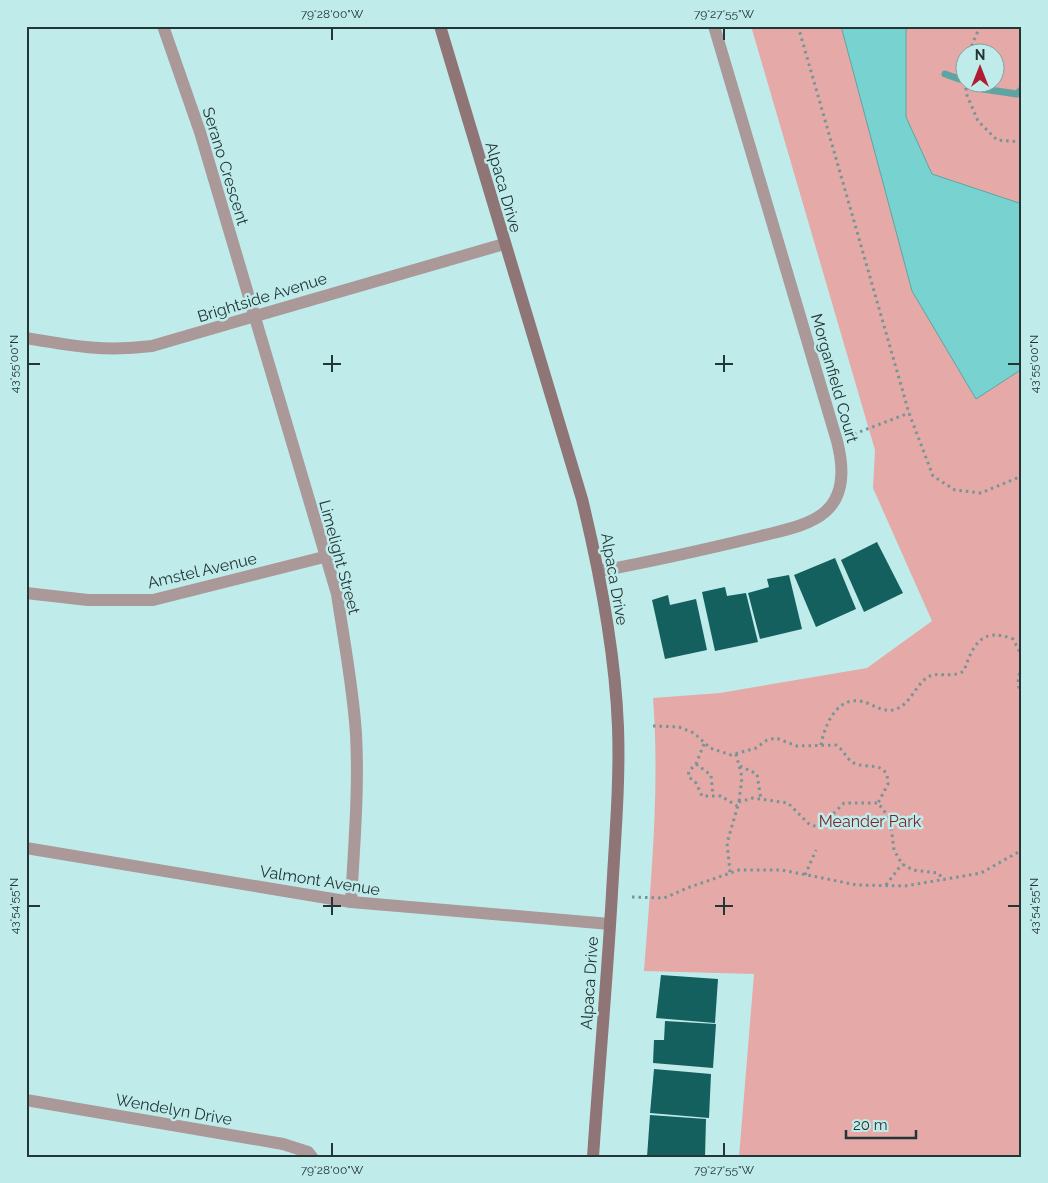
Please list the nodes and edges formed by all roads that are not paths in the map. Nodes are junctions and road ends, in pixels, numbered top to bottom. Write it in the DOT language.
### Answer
graph roads {
  1 [pos="163,26"];
  2 [pos="440,26"];
  3 [pos="714,26"];
  4 [pos="504,244"];
  5 [pos="254,317"];
  6 [pos="26,338"];
  7 [pos="324,557"];
  8 [pos="600,571"];
  9 [pos="26,593"];
  10 [pos="26,848"];
  11 [pos="351,902"];
  12 [pos="610,924"];
  13 [pos="26,1100"];
  14 [pos="312,1157"];
  15 [pos="593,1157"];
  1 -- 5 [label="street, Serano Crescent"];
  2 -- 4 [label="street, Alpaca Drive"];
  3 -- 8 [label="street, Morganfield Court"];
  4 -- 5 [label="street, Brightside Avenue"];
  4 -- 8 [label="street, Alpaca Drive"];
  5 -- 6 [label="street, Brightside Avenue"];
  5 -- 7 [label="street, Limelight Street"];
  7 -- 9 [label="street, Amstel Avenue"];
  7 -- 11 [label="street, Limelight Street"];
  8 -- 12 [label="street, Alpaca Drive"];
  10 -- 11 [label="street, Valmont Avenue"];
  11 -- 12 [label="street, Valmont Avenue"];
  12 -- 15 [label="street, Alpaca Drive"];
  13 -- 14 [label="street, Wendelyn Drive"];
}
